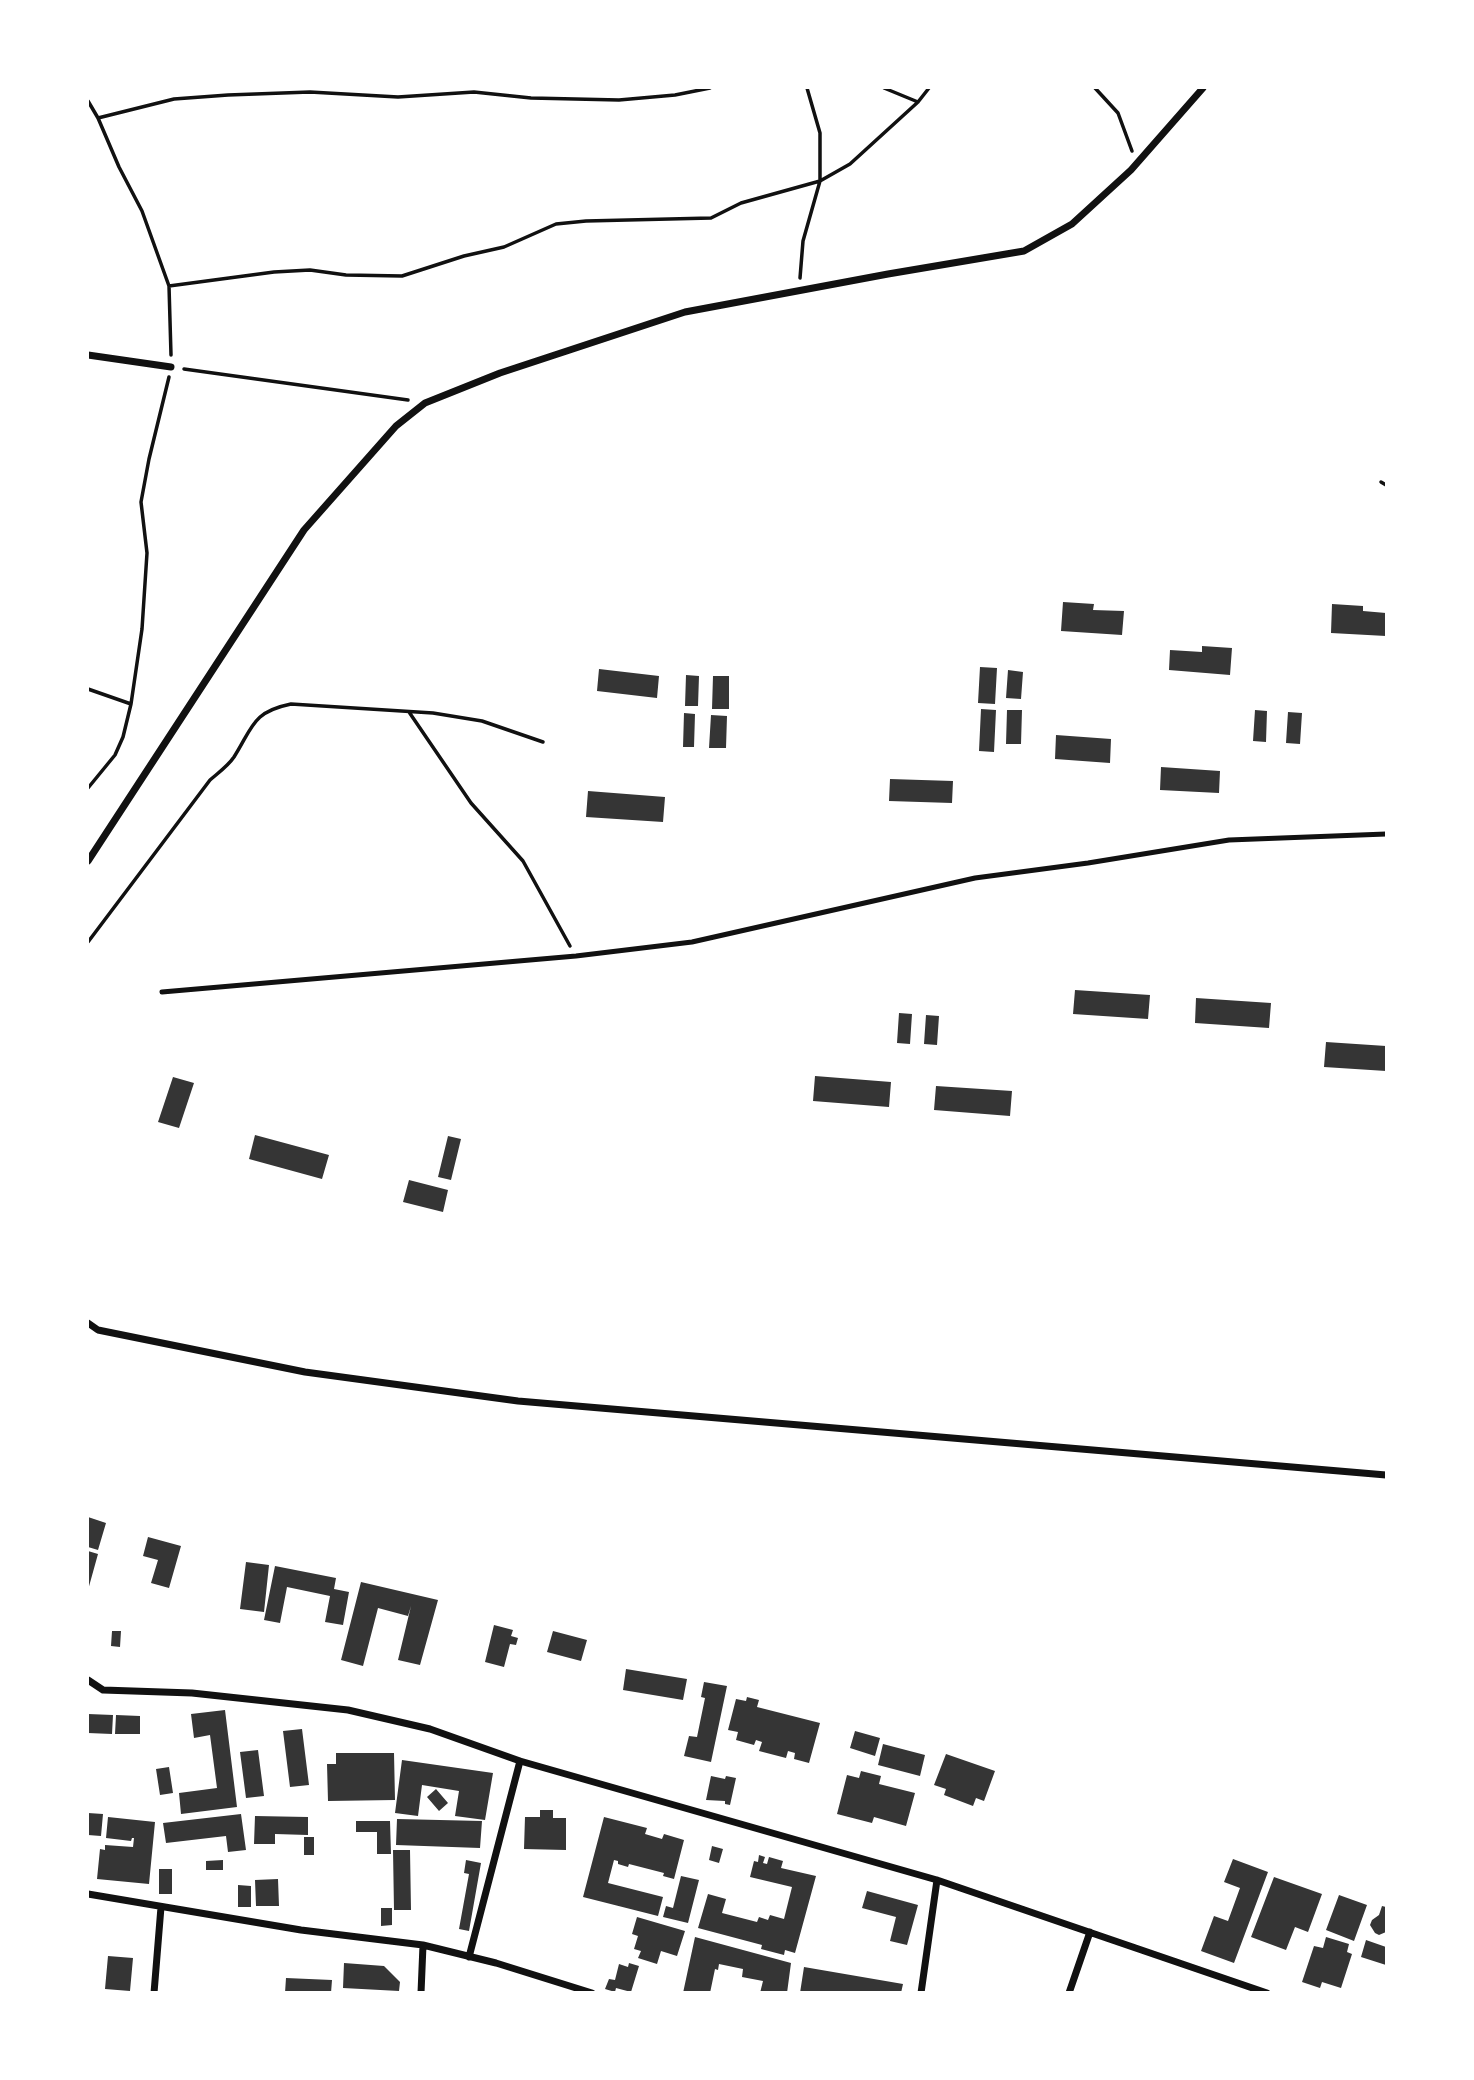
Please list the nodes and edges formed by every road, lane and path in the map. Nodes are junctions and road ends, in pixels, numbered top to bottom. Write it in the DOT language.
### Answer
graph roads {
  1 [pos="710,88"];
  2 [pos="807,88"];
  3 [pos="884,88"];
  4 [pos="929,88"];
  5 [pos="1095,88"];
  6 [pos="1203,88"];
  7 [pos="88,101"];
  8 [pos="918,102"];
  9 [pos="99,118"];
  10 [pos="1136,163"];
  11 [pos="820,181"];
  12 [pos="169,286"];
  13 [pos="799,290"];
  14 [pos="88,355"];
  15 [pos="171,367"];
  16 [pos="425,403"];
  17 [pos="1381,482"];
  18 [pos="1387,485"];
  19 [pos="88,689"];
  20 [pos="131,704"];
  21 [pos="409,712"];
  22 [pos="543,742"];
  23 [pos="88,788"];
  24 [pos="1387,834"];
  25 [pos="88,862"];
  26 [pos="88,942"];
  27 [pos="576,956"];
  28 [pos="162,992"];
  29 [pos="88,1323"];
  30 [pos="1387,1475"];
  31 [pos="88,1680"];
  32 [pos="520,1761"];
  33 [pos="937,1880"];
  34 [pos="88,1894"];
  35 [pos="161,1907"];
  36 [pos="1090,1932"];
  37 [pos="423,1945"];
  38 [pos="469,1957"];
  39 [pos="155,1993"];
  40 [pos="421,1993"];
  41 [pos="592,1993"];
  42 [pos="921,1993"];
  43 [pos="1069,1993"];
  44 [pos="1267,1993"];
  1 -- 9 [label="path"];
  2 -- 11 [label="path"];
  3 -- 8 [label="path"];
  4 -- 8 [label="path"];
  5 -- 10 [label="path"];
  6 -- 10 [label="street"];
  7 -- 9 [label="path"];
  8 -- 11 [label="path"];
  9 -- 12 [label="path"];
  10 -- 13 [label="street"];
  11 -- 12 [label="path"];
  11 -- 13 [label="path"];
  12 -- 15 [label="path"];
  13 -- 16 [label="street"];
  14 -- 15 [label="street"];
  15 -- 16 [label="path"];
  15 -- 20 [label="path"];
  16 -- 25 [label="street"];
  17 -- 18 [label="path"];
  19 -- 20 [label="path"];
  20 -- 23 [label="path"];
  21 -- 22 [label="path"];
  21 -- 26 [label="path"];
  21 -- 27 [label="path"];
  24 -- 27 [label="lane"];
  27 -- 28 [label="lane"];
  29 -- 30 [label="street"];
  31 -- 32 [label="street"];
  32 -- 33 [label="street"];
  32 -- 38 [label="street"];
  33 -- 36 [label="street"];
  33 -- 42 [label="street"];
  34 -- 35 [label="street"];
  35 -- 37 [label="street"];
  35 -- 39 [label="street"];
  36 -- 43 [label="street"];
  36 -- 44 [label="street"];
  37 -- 38 [label="street"];
  37 -- 40 [label="street"];
  38 -- 41 [label="street"];
}
